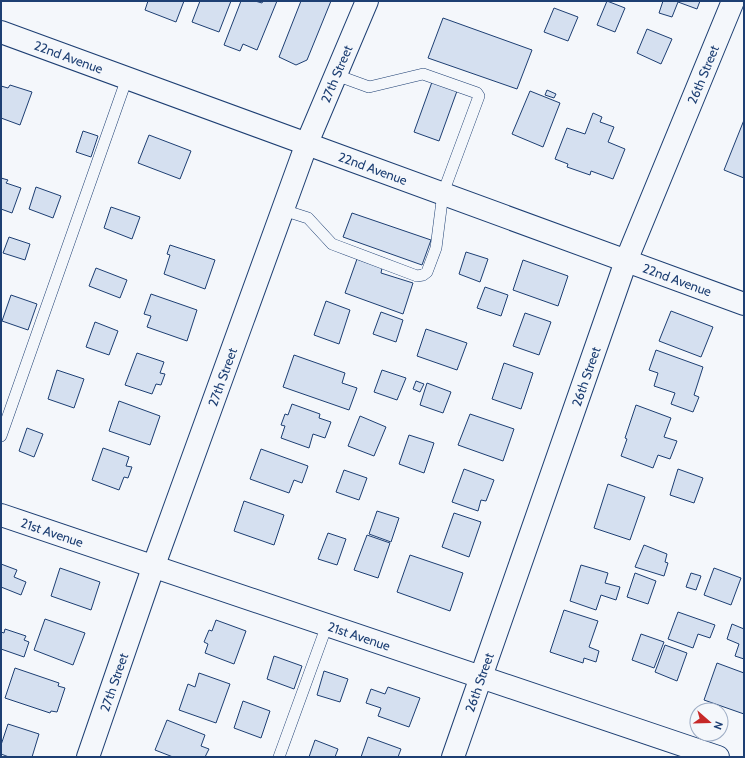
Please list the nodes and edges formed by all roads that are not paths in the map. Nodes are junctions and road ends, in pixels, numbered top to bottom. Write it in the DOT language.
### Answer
graph roads {
  1 [pos="367,1"];
  2 [pos="732,1"];
  3 [pos="1,32"];
  4 [pos="336,75"];
  5 [pos="128,78"];
  6 [pos="307,143"];
  7 [pos="443,194"];
  8 [pos="283,210"];
  9 [pos="626,262"];
  10 [pos="744,304"];
  11 [pos="1,436"];
  12 [pos="1,515"];
  13 [pos="154,565"];
  14 [pos="327,625"];
  15 [pos="480,678"];
  16 [pos="88,757"];
  17 [pos="279,757"];
  18 [pos="453,757"];
  19 [pos="718,757"];
  1 -- 4 [label="street, 27th Street"];
  2 -- 9 [label="street, 26th Street"];
  3 -- 5 [label="street, 22nd Avenue"];
  4 -- 6 [label="street, 27th Street"];
  4 -- 7 [label="lane"];
  5 -- 6 [label="street, 22nd Avenue"];
  5 -- 11 [label="lane"];
  6 -- 7 [label="street, 22nd Avenue"];
  6 -- 8 [label="street, 27th Street"];
  7 -- 8 [label="lane"];
  7 -- 9 [label="street, 22nd Avenue"];
  8 -- 13 [label="street, 27th Street"];
  9 -- 10 [label="street, 22nd Avenue"];
  9 -- 15 [label="street, 26th Street"];
  12 -- 13 [label="street, 21st Avenue"];
  13 -- 14 [label="street, 21st Avenue"];
  13 -- 16 [label="street, 27th Street"];
  14 -- 15 [label="street, 21st Avenue"];
  14 -- 17 [label="lane"];
  15 -- 18 [label="street, 26th Street"];
  15 -- 19 [label="street, 21st Avenue"];
}
